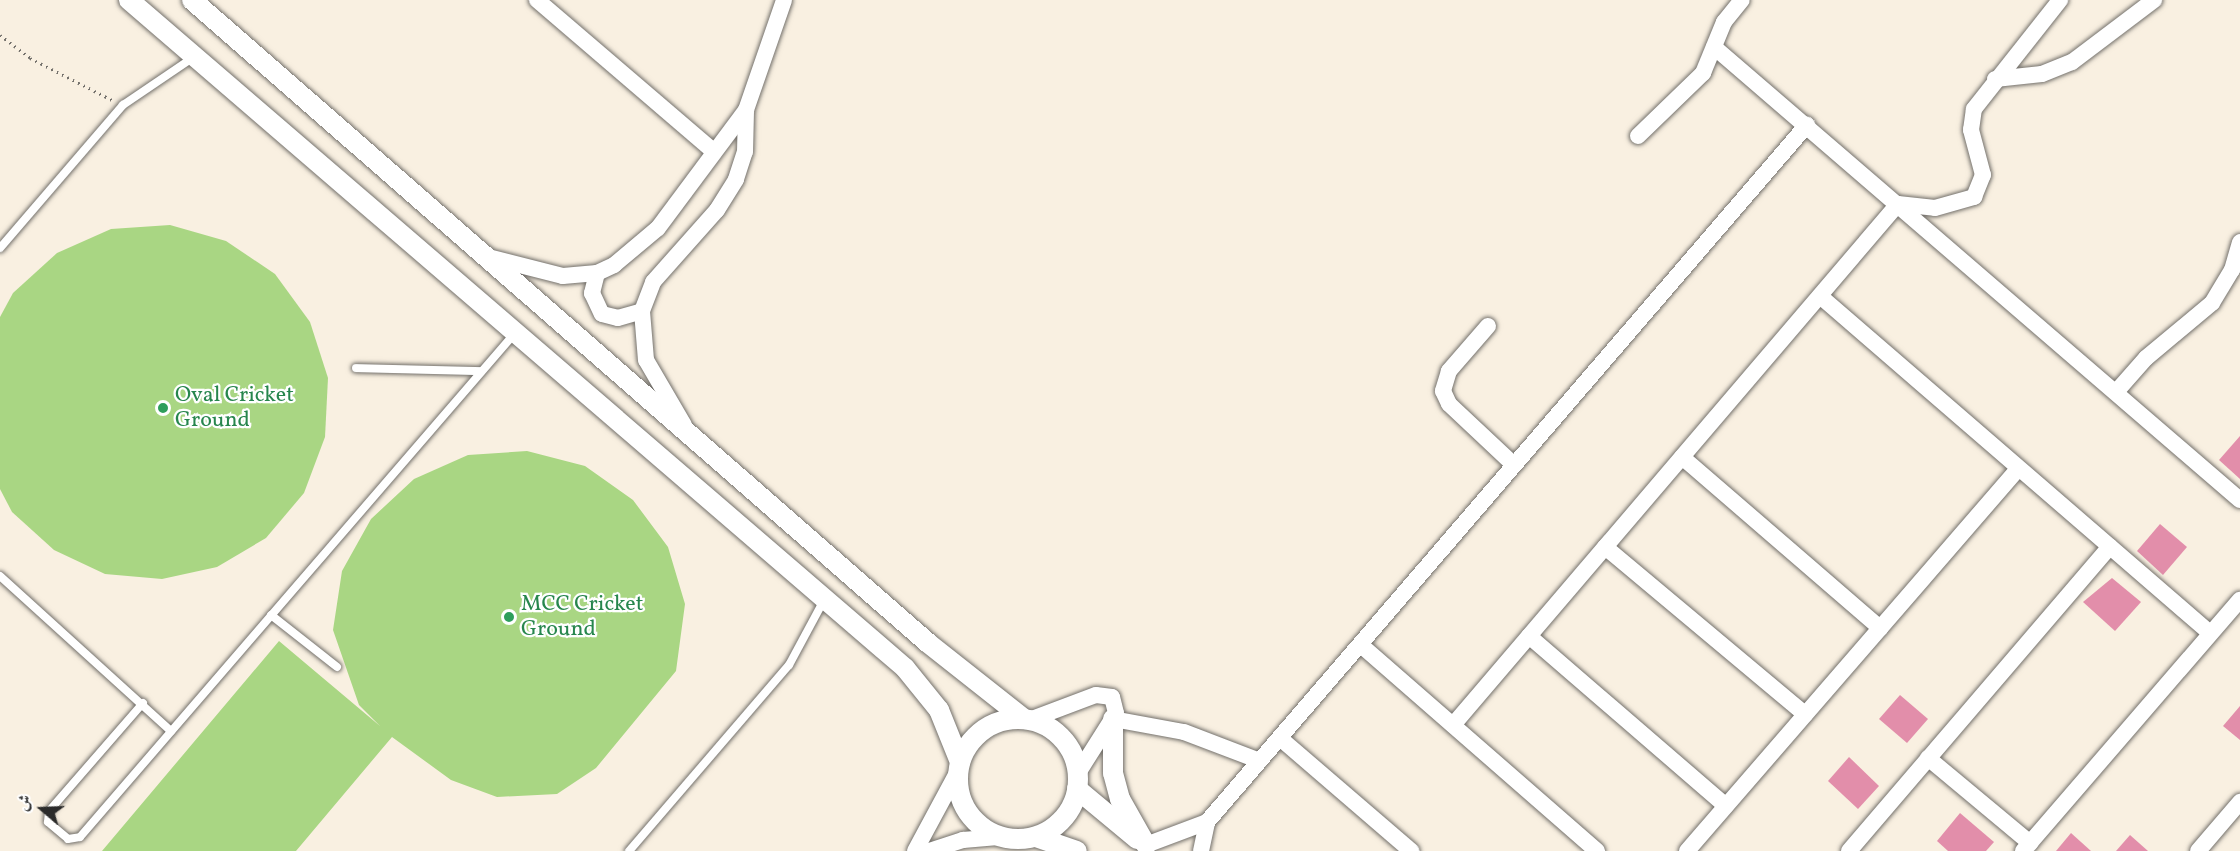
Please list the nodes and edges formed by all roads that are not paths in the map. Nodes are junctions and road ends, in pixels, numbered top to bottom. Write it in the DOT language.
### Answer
graph roads {
  1 [pos="129,0"];
  2 [pos="192,0"];
  3 [pos="537,0"];
  4 [pos="784,0"];
  5 [pos="1742,0"];
  6 [pos="2060,0"];
  7 [pos="2154,0"];
  8 [pos="1714,47"];
  9 [pos="194,57"];
  10 [pos="1995,79"];
  11 [pos="746,110"];
  12 [pos="1807,125"];
  13 [pos="1638,136"];
  14 [pos="713,151"];
  15 [pos="1898,204"];
  16 [pos="2240,242"];
  17 [pos="0,248"];
  18 [pos="480,252"];
  19 [pos="597,273"];
  20 [pos="2236,274"];
  21 [pos="1820,296"];
  22 [pos="642,311"];
  23 [pos="1488,326"];
  24 [pos="514,334"];
  25 [pos="356,368"];
  26 [pos="481,371"];
  27 [pos="2116,392"];
  28 [pos="688,430"];
  29 [pos="1682,457"];
  30 [pos="1514,465"];
  31 [pos="2018,469"];
  32 [pos="2240,500"];
  33 [pos="1605,547"];
  34 [pos="2110,547"];
  35 [pos="0,576"];
  36 [pos="824,600"];
  37 [pos="2240,600"];
  38 [pos="271,615"];
  39 [pos="1880,628"];
  40 [pos="2210,633"];
  41 [pos="1528,636"];
  42 [pos="1362,646"];
  43 [pos="336,667"];
  44 [pos="143,703"];
  45 [pos="1805,714"];
  46 [pos="1027,719"];
  47 [pos="1113,719"];
  48 [pos="1453,725"];
  49 [pos="171,730"];
  50 [pos="1281,739"];
  51 [pos="1928,758"];
  52 [pos="1260,761"];
  53 [pos="959,767"];
  54 [pos="1078,781"];
  55 [pos="2240,802"];
  56 [pos="1726,806"];
  57 [pos="1207,822"];
  58 [pos="1001,837"];
  59 [pos="1036,837"];
  60 [pos="2027,847"];
  61 [pos="1150,848"];
  62 [pos="629,851"];
  63 [pos="915,851"];
  64 [pos="929,851"];
  65 [pos="1077,851"];
  66 [pos="1200,851"];
  67 [pos="1411,851"];
  68 [pos="1597,851"];
  69 [pos="1687,851"];
  70 [pos="1849,851"];
  71 [pos="2198,851"];
  1 -- 9 [label="street"];
  2 -- 18 [label="street"];
  3 -- 14 [label="street"];
  4 -- 11 [label="street"];
  5 -- 8 [label="street"];
  6 -- 10 [label="street"];
  7 -- 10 [label="street"];
  8 -- 12 [label="street"];
  8 -- 13 [label="street"];
  9 -- 17 [label="lane"];
  9 -- 24 [label="street"];
  10 -- 15 [label="street"];
  11 -- 14 [label="street"];
  11 -- 22 [label="street"];
  12 -- 15 [label="street"];
  12 -- 30 [label="street"];
  14 -- 19 [label="street"];
  15 -- 21 [label="street"];
  15 -- 27 [label="street"];
  16 -- 20 [label="street"];
  18 -- 19 [label="street"];
  18 -- 28 [label="street"];
  19 -- 22 [label="street"];
  20 -- 27 [label="street"];
  21 -- 29 [label="street"];
  21 -- 31 [label="street"];
  22 -- 28 [label="street"];
  23 -- 30 [label="street"];
  24 -- 26 [label="lane"];
  24 -- 36 [label="street"];
  25 -- 26 [label="lane"];
  26 -- 38 [label="lane"];
  27 -- 32 [label="street"];
  28 -- 46 [label="street"];
  29 -- 33 [label="street"];
  29 -- 39 [label="street"];
  30 -- 42 [label="street"];
  31 -- 34 [label="street"];
  31 -- 39 [label="street"];
  33 -- 41 [label="street"];
  33 -- 45 [label="street"];
  34 -- 40 [label="street"];
  34 -- 51 [label="street"];
  35 -- 44 [label="lane"];
  36 -- 53 [label="street"];
  36 -- 62 [label="lane"];
  37 -- 40 [label="street"];
  38 -- 43 [label="lane"];
  38 -- 49 [label="lane"];
  39 -- 45 [label="street"];
  40 -- 60 [label="street"];
  41 -- 48 [label="street"];
  41 -- 56 [label="street"];
  42 -- 48 [label="street"];
  42 -- 50 [label="street"];
  44 -- 49 [label="lane"];
  44 -- 49 [label="lane"];
  45 -- 56 [label="street"];
  46 -- 47 [label="street"];
  46 -- 53 [label="street"];
  46 -- 54 [label="street"];
  47 -- 52 [label="street"];
  47 -- 54 [label="street"];
  47 -- 61 [label="street"];
  48 -- 68 [label="street"];
  50 -- 52 [label="street"];
  50 -- 67 [label="street"];
  51 -- 60 [label="street"];
  51 -- 70 [label="street"];
  52 -- 57 [label="street"];
  53 -- 58 [label="street"];
  53 -- 63 [label="street"];
  54 -- 59 [label="street"];
  54 -- 61 [label="street"];
  55 -- 71 [label="street"];
  56 -- 69 [label="street"];
  57 -- 61 [label="street"];
  57 -- 66 [label="street"];
  58 -- 59 [label="street"];
  58 -- 64 [label="street"];
  59 -- 65 [label="street"];
}
